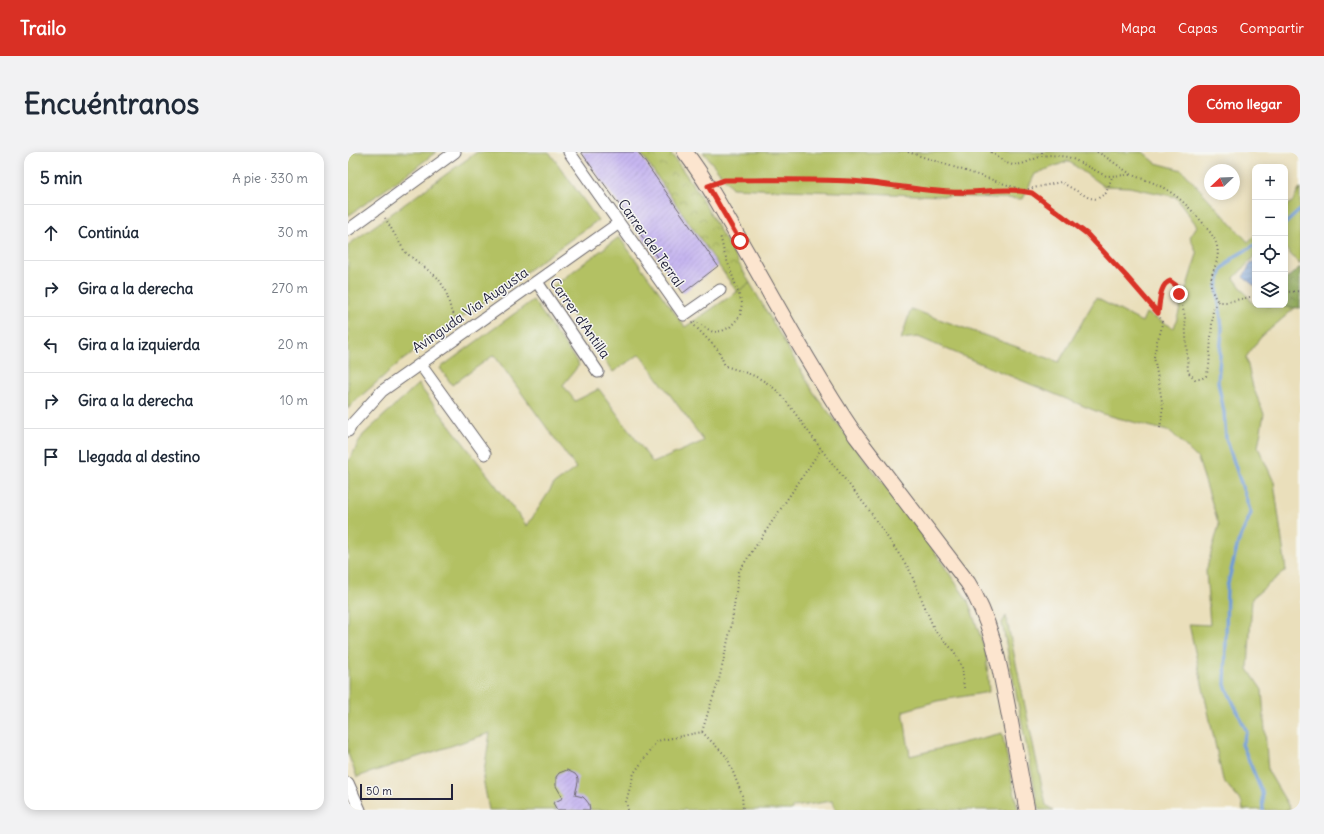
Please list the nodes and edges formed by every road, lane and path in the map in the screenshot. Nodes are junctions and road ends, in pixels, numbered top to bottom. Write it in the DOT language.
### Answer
graph roads {
  1 [pos="455,152"];
  2 [pos="568,152"];
  3 [pos="685,152"];
  4 [pos="908,152"];
  5 [pos="991,152"];
  6 [pos="1042,152"];
  7 [pos="1097,152"];
  8 [pos="1042,156"];
  9 [pos="1132,175"];
  10 [pos="1112,177"];
  11 [pos="708,186"];
  12 [pos="1023,190"];
  13 [pos="378,209"];
  14 [pos="619,223"];
  15 [pos="348,230"];
  16 [pos="537,282"];
  17 [pos="720,290"];
  18 [pos="1300,291"];
  19 [pos="1288,292"];
  20 [pos="1252,297"];
  21 [pos="1219,302"];
  22 [pos="1158,313"];
  23 [pos="466,332"];
  24 [pos="420,364"];
  25 [pos="725,366"];
  26 [pos="598,372"];
  27 [pos="1160,428"];
  28 [pos="348,431"];
  29 [pos="820,449"];
  30 [pos="485,454"];
  31 [pos="964,688"];
  32 [pos="702,732"];
  33 [pos="348,783"];
  34 [pos="360,810"];
  35 [pos="628,810"];
  36 [pos="743,810"];
  37 [pos="1027,810"];
  1 -- 13 [label="street"];
  2 -- 14 [label="street, Carrer del Terral"];
  3 -- 11 [label="main road"];
  4 -- 12 [label="path"];
  5 -- 8 [label="path"];
  6 -- 8 [label="path"];
  7 -- 9 [label="path"];
  8 -- 10 [label="path"];
  9 -- 10 [label="path"];
  9 -- 21 [label="path"];
  10 -- 12 [label="path"];
  11 -- 12 [label="path"];
  11 -- 37 [label="main road"];
  12 -- 22 [label="path"];
  13 -- 15 [label="street"];
  13 -- 23 [label="path"];
  14 -- 16 [label="street, Avinguda Via Augusta"];
  14 -- 17 [label="street, Carrer del Terral"];
  16 -- 23 [label="street, Avinguda Via Augusta"];
  16 -- 26 [label="street, Carrer d'Antilla"];
  18 -- 19 [label="path"];
  20 -- 21 [label="path"];
  21 -- 22 [label="path"];
  22 -- 27 [label="path"];
  23 -- 24 [label="street, Avinguda Via Augusta"];
  24 -- 28 [label="street, Avinguda Via Augusta"];
  24 -- 30 [label="street"];
  25 -- 29 [label="path"];
  29 -- 31 [label="path"];
  29 -- 32 [label="path"];
  32 -- 35 [label="path"];
  32 -- 36 [label="path"];
  33 -- 34 [label="street"];
}
